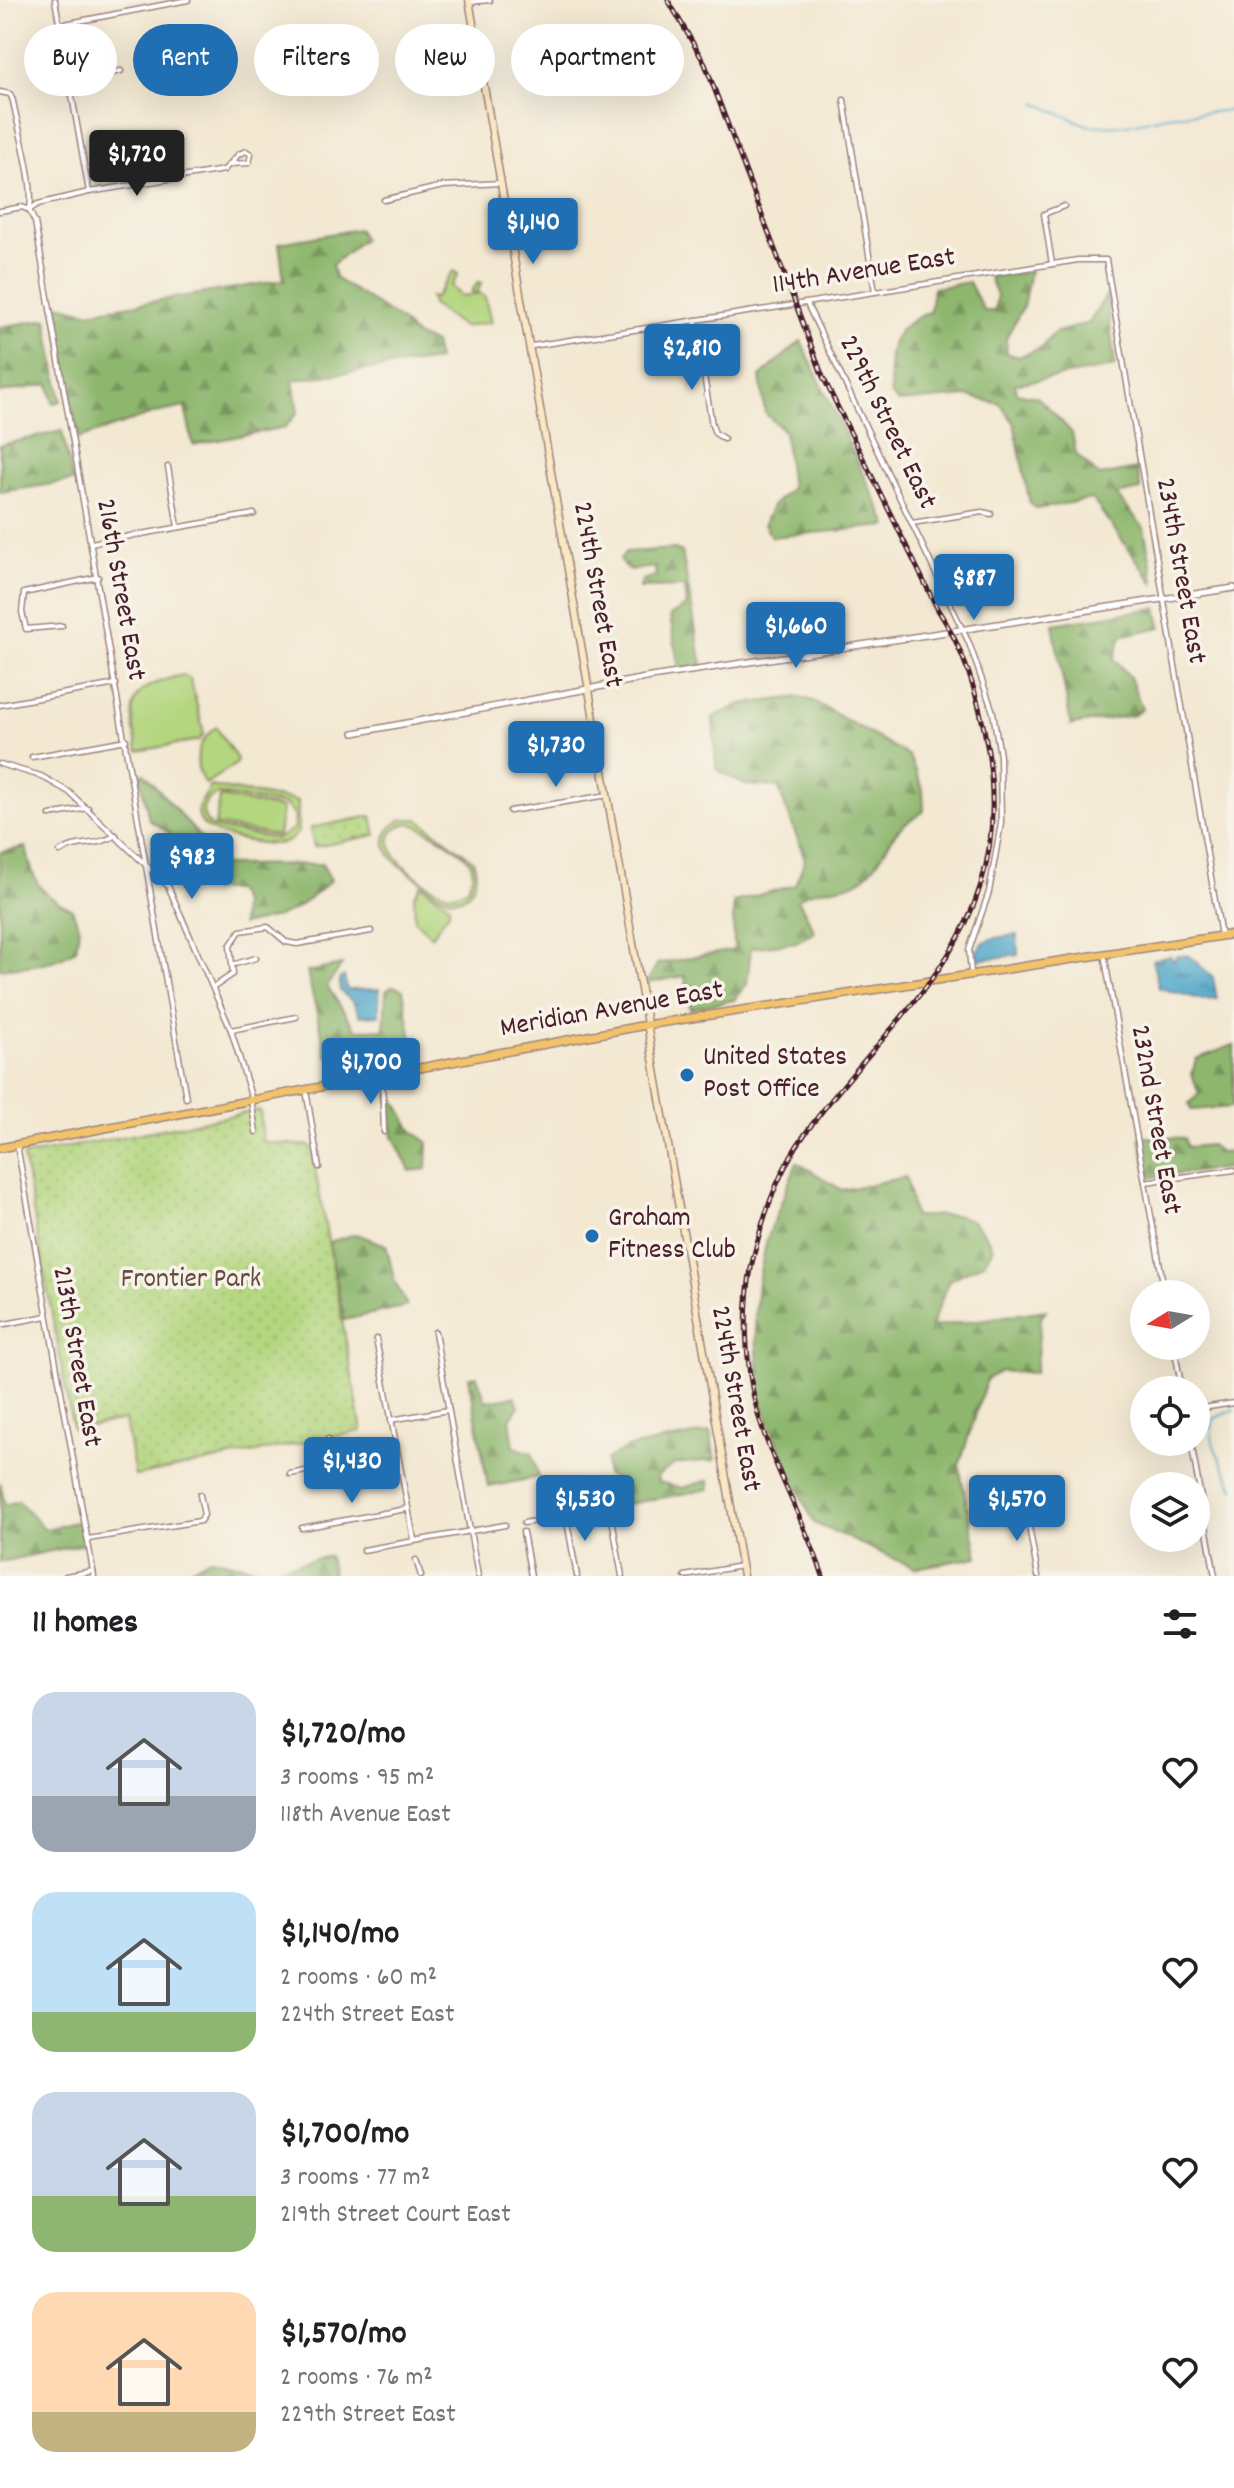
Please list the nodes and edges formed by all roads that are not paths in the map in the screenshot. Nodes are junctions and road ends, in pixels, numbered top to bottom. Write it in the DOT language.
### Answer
graph roads {
  1 [pos="55,0"];
  2 [pos="188,0"];
  3 [pos="490,0"];
  4 [pos="469,1"];
  5 [pos="59,24"];
  6 [pos="64,24"];
  7 [pos="121,71"];
  8 [pos="117,72"];
  9 [pos="0,92"];
  10 [pos="72,96"];
  11 [pos="844,100"];
  12 [pos="230,164"];
  13 [pos="503,183"];
  14 [pos="89,192"];
  15 [pos="384,200"];
  16 [pos="1064,206"];
  17 [pos="29,210"];
  18 [pos="0,211"];
  19 [pos="1106,260"];
  20 [pos="1052,264"];
  21 [pos="875,292"];
  22 [pos="807,304"];
  23 [pos="695,320"];
  24 [pos="532,346"];
  25 [pos="724,439"];
  26 [pos="168,467"];
  27 [pos="254,514"];
  28 [pos="991,514"];
  29 [pos="912,523"];
  30 [pos="178,527"];
  31 [pos="91,543"];
  32 [pos="98,577"];
  33 [pos="1234,588"];
  34 [pos="1165,599"];
  35 [pos="62,626"];
  36 [pos="963,630"];
  37 [pos="116,684"];
  38 [pos="590,690"];
  39 [pos="0,705"];
  40 [pos="354,733"];
  41 [pos="126,740"];
  42 [pos="32,757"];
  43 [pos="0,764"];
  44 [pos="608,795"];
  45 [pos="88,808"];
  46 [pos="510,811"];
  47 [pos="50,815"];
  48 [pos="116,835"];
  49 [pos="60,852"];
  50 [pos="146,864"];
  51 [pos="371,931"];
  52 [pos="1234,934"];
  53 [pos="1221,936"];
  54 [pos="1104,954"];
  55 [pos="256,958"];
  56 [pos="235,964"];
  57 [pos="971,973"];
  58 [pos="214,987"];
  59 [pos="296,1017"];
  60 [pos="646,1025"];
  61 [pos="231,1030"];
  62 [pos="382,1076"];
  63 [pos="306,1090"];
  64 [pos="186,1098"];
  65 [pos="252,1100"];
  66 [pos="256,1132"];
  67 [pos="384,1132"];
  68 [pos="17,1145"];
  69 [pos="0,1148"];
  70 [pos="319,1167"];
  71 [pos="1234,1170"];
  72 [pos="1145,1182"];
  73 [pos="1162,1280"];
  74 [pos="47,1316"];
  75 [pos="0,1325"];
  76 [pos="435,1332"];
  77 [pos="376,1339"];
  78 [pos="1234,1403"];
  79 [pos="1210,1407"];
  80 [pos="448,1410"];
  81 [pos="391,1421"];
  82 [pos="328,1439"];
  83 [pos="397,1454"];
  84 [pos="1194,1456"];
  85 [pos="333,1466"];
  86 [pos="290,1474"];
  87 [pos="200,1495"];
  88 [pos="1025,1505"];
  89 [pos="406,1509"];
  90 [pos="579,1513"];
  91 [pos="611,1513"];
  92 [pos="566,1516"];
  93 [pos="524,1523"];
  94 [pos="505,1525"];
  95 [pos="302,1528"];
  96 [pos="470,1532"];
  97 [pos="523,1532"];
  98 [pos="88,1539"];
  99 [pos="414,1539"];
  100 [pos="363,1550"];
  101 [pos="416,1560"];
  102 [pos="741,1566"];
  103 [pos="94,1574"];
  104 [pos="66,1576"];
  105 [pos="421,1576"];
  106 [pos="478,1576"];
  107 [pos="531,1576"];
  108 [pos="577,1576"];
  109 [pos="622,1576"];
  110 [pos="685,1576"];
  111 [pos="743,1576"];
  112 [pos="1038,1576"];
  113 [pos="1215,1576"];
  1 -- 5 [label="street"];
  2 -- 6 [label="street"];
  3 -- 4 [label="street"];
  4 -- 13 [label="main road, 224th Street East"];
  7 -- 8 [label="street"];
  9 -- 17 [label="street, 216th Street East"];
  10 -- 14 [label="street"];
  11 -- 21 [label="street"];
  12 -- 12 [label="street"];
  12 -- 14 [label="street"];
  13 -- 15 [label="street"];
  13 -- 24 [label="main road, 224th Street East"];
  14 -- 17 [label="street"];
  16 -- 20 [label="street"];
  17 -- 18 [label="street"];
  17 -- 31 [label="street, 216th Street East"];
  19 -- 20 [label="street, 114th Avenue East"];
  19 -- 34 [label="street, 234th Street East"];
  20 -- 21 [label="street, 114th Avenue East"];
  21 -- 22 [label="street, 114th Avenue East"];
  22 -- 23 [label="street, 114th Avenue East"];
  22 -- 29 [label="street, 229th Street East"];
  23 -- 24 [label="street, 114th Avenue East"];
  23 -- 25 [label="street"];
  24 -- 38 [label="main road, 224th Street East"];
  26 -- 30 [label="street"];
  27 -- 30 [label="street"];
  28 -- 29 [label="street"];
  29 -- 36 [label="street, 229th Street East"];
  30 -- 31 [label="street"];
  31 -- 32 [label="street, 216th Street East"];
  32 -- 35 [label="street"];
  32 -- 37 [label="street, 216th Street East"];
  33 -- 34 [label="street"];
  34 -- 36 [label="street"];
  34 -- 53 [label="street, 234th Street East"];
  36 -- 38 [label="street"];
  36 -- 57 [label="street, 229th Street East"];
  37 -- 39 [label="street"];
  37 -- 41 [label="street, 216th Street East"];
  38 -- 40 [label="street"];
  38 -- 44 [label="main road, 224th Street East"];
  41 -- 42 [label="street"];
  41 -- 50 [label="street, 216th Street East"];
  43 -- 45 [label="street"];
  44 -- 46 [label="street"];
  44 -- 60 [label="main road, 224th Street East"];
  45 -- 47 [label="street"];
  45 -- 48 [label="street"];
  48 -- 49 [label="street"];
  48 -- 50 [label="street"];
  50 -- 58 [label="street"];
  50 -- 64 [label="street, 216th Street East"];
  51 -- 56 [label="street"];
  52 -- 53 [label="main road, Meridian Avenue East"];
  53 -- 54 [label="main road, Meridian Avenue East"];
  54 -- 57 [label="main road, Meridian Avenue East"];
  54 -- 72 [label="street, 232nd Street East"];
  55 -- 56 [label="street"];
  56 -- 58 [label="street"];
  57 -- 60 [label="main road, Meridian Avenue East"];
  58 -- 61 [label="street"];
  59 -- 61 [label="street"];
  60 -- 62 [label="main road, Meridian Avenue East"];
  60 -- 102 [label="main road, 224th Street East"];
  61 -- 65 [label="street"];
  62 -- 63 [label="main road, Meridian Avenue East"];
  62 -- 67 [label="street"];
  63 -- 65 [label="main road, Meridian Avenue East"];
  63 -- 70 [label="street"];
  65 -- 66 [label="street"];
  65 -- 68 [label="main road, Meridian Avenue East"];
  68 -- 69 [label="main road, Meridian Avenue East"];
  68 -- 74 [label="street, 213th Street East"];
  71 -- 72 [label="street"];
  72 -- 73 [label="street, 232nd Street East"];
  74 -- 75 [label="street"];
  74 -- 98 [label="street, 213th Street East"];
  76 -- 80 [label="street"];
  77 -- 81 [label="street"];
  78 -- 79 [label="street"];
  80 -- 81 [label="street"];
  80 -- 96 [label="street"];
  81 -- 83 [label="street"];
  82 -- 85 [label="street"];
  83 -- 85 [label="street"];
  83 -- 89 [label="street"];
  84 -- 113 [label="street"];
  85 -- 86 [label="street"];
  87 -- 98 [label="street"];
  88 -- 112 [label="street"];
  89 -- 95 [label="street"];
  89 -- 99 [label="street"];
  90 -- 92 [label="street"];
  91 -- 109 [label="street"];
  92 -- 93 [label="street"];
  92 -- 108 [label="street"];
  94 -- 96 [label="street"];
  96 -- 99 [label="street"];
  96 -- 106 [label="street"];
  97 -- 107 [label="street"];
  98 -- 103 [label="street, 213th Street East"];
  99 -- 100 [label="street"];
  101 -- 105 [label="street"];
  102 -- 110 [label="street"];
  102 -- 111 [label="main road, 224th Street East"];
  103 -- 104 [label="street"];
}
